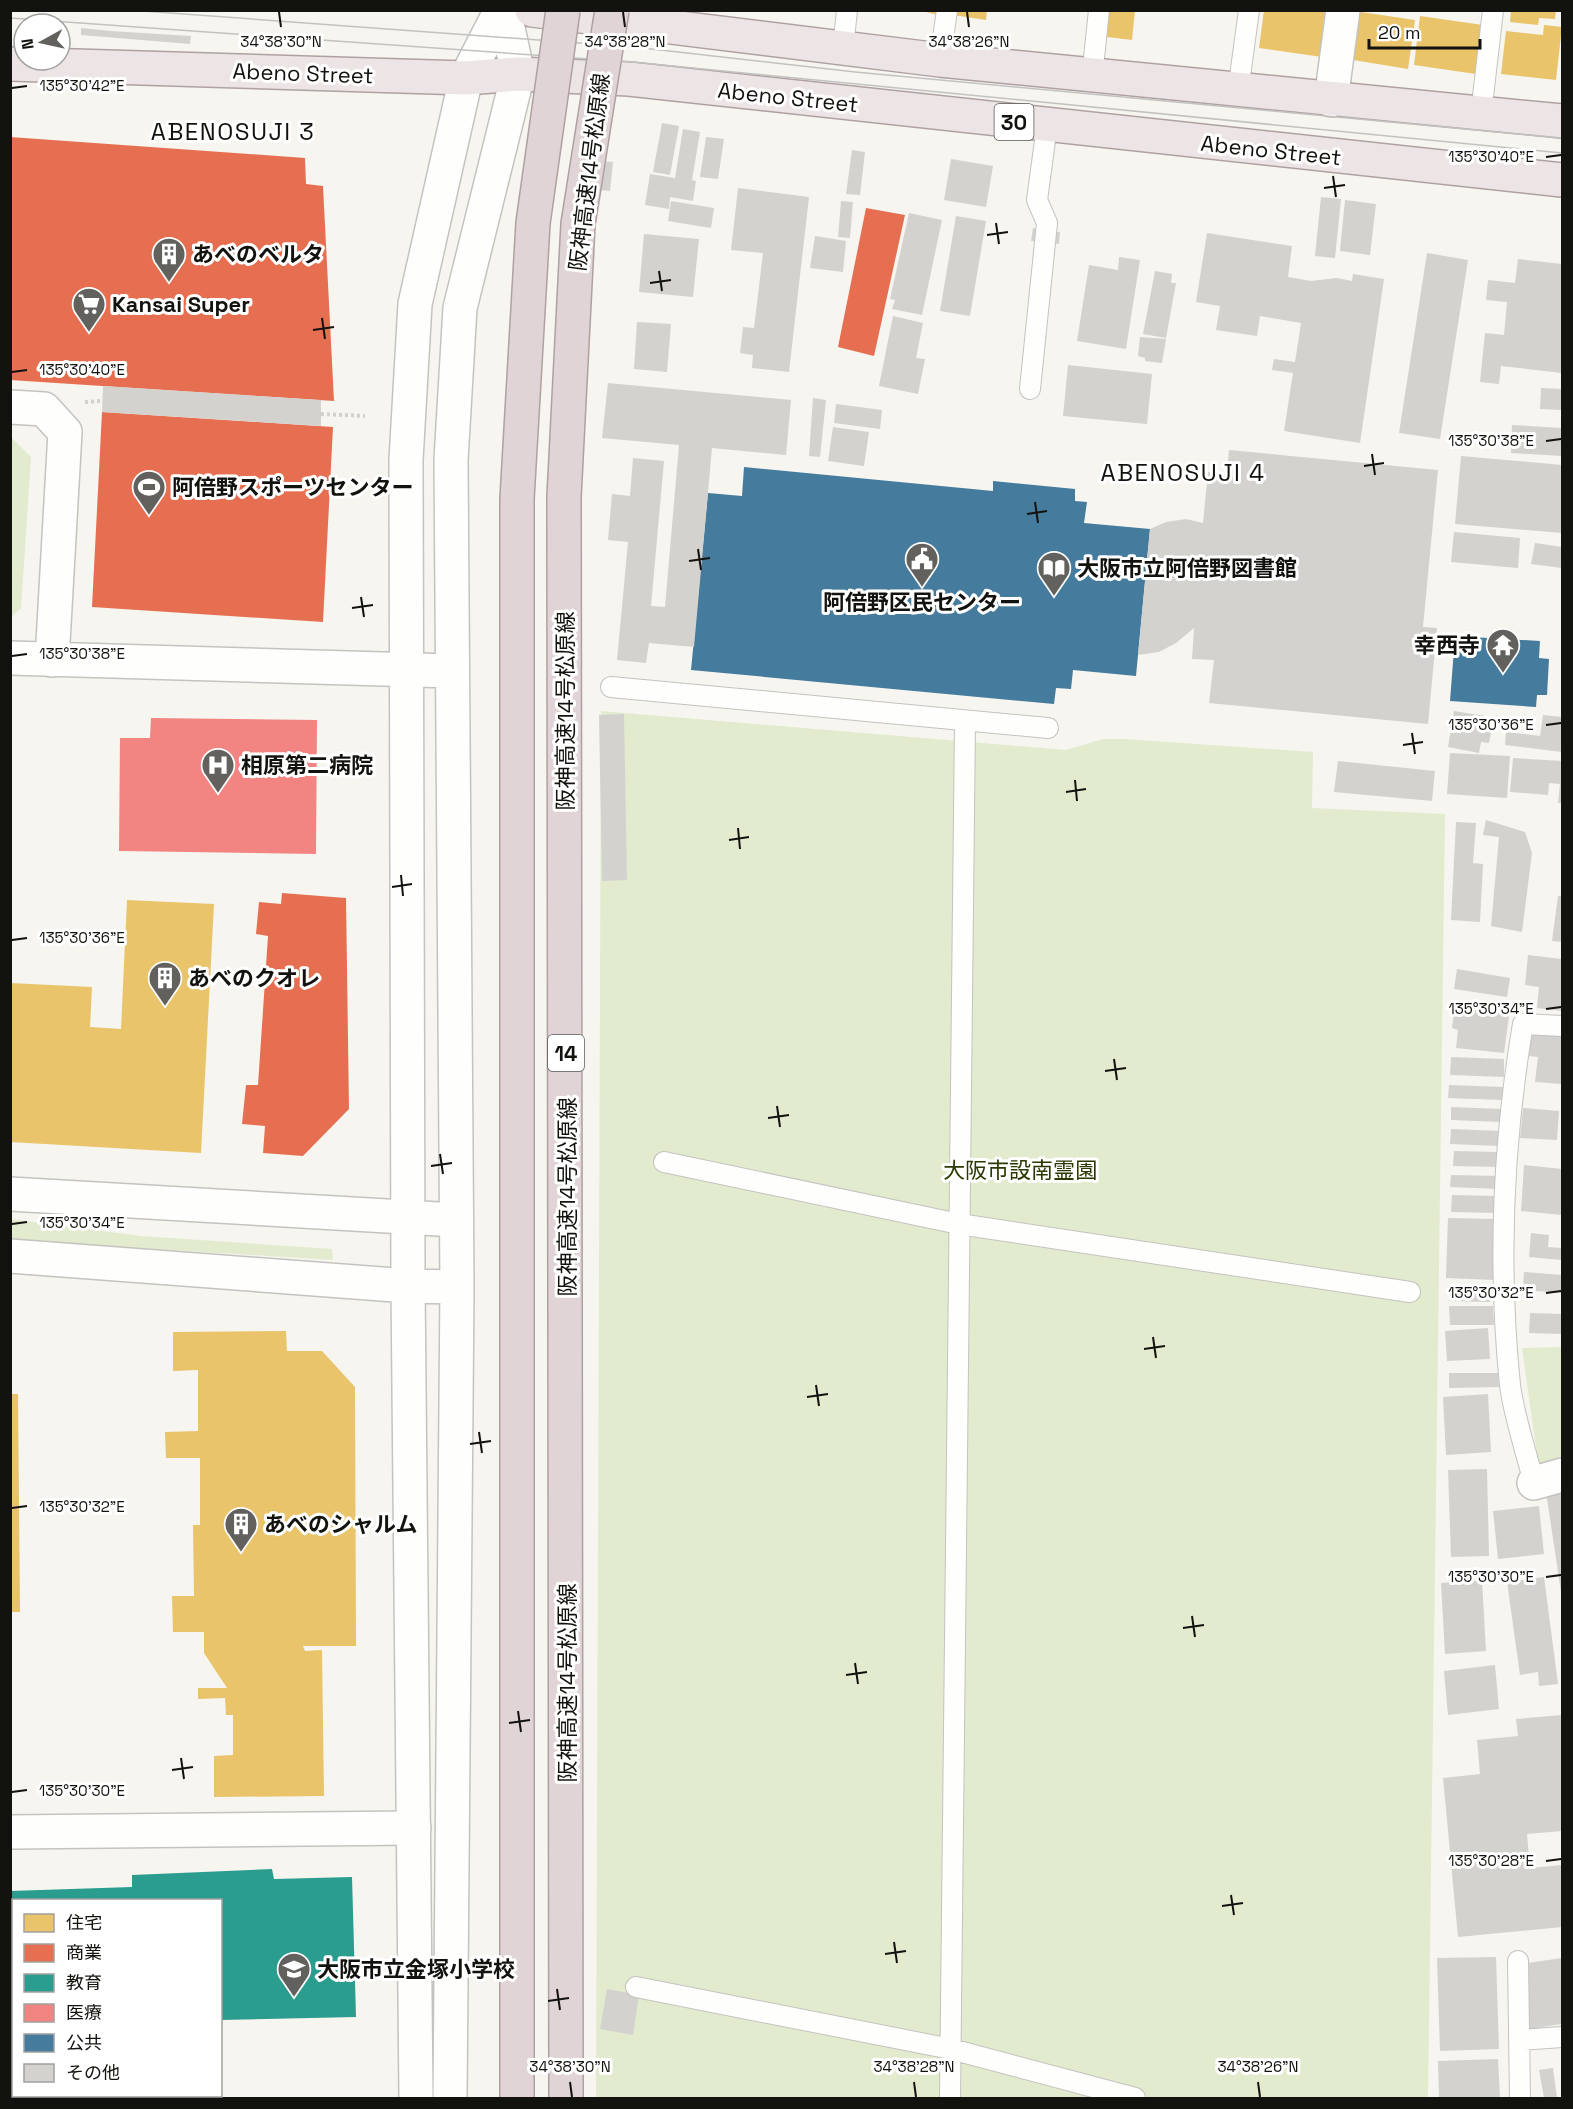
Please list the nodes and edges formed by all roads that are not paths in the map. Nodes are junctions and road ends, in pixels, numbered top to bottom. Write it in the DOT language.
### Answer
graph roads {
  1 [pos="502,10"];
  2 [pos="532,10"];
  3 [pos="563,10"];
  4 [pos="612,10"];
  5 [pos="847,10"];
  6 [pos="946,10"];
  7 [pos="1099,10"];
  8 [pos="1249,10"];
  9 [pos="1343,10"];
  10 [pos="1493,10"];
  11 [pos="843,49"];
  12 [pos="940,60"];
  13 [pos="10,64"];
  14 [pos="518,74"];
  15 [pos="1092,77"];
  16 [pos="466,78"];
  17 [pos="1239,91"];
  18 [pos="1331,99"];
  19 [pos="1481,114"];
  20 [pos="1563,121"];
  21 [pos="1047,126"];
  22 [pos="1563,180"];
  23 [pos="1030,389"];
  24 [pos="10,407"];
  25 [pos="10,658"];
  26 [pos="52,660"];
  27 [pos="404,669"];
  28 [pos="452,671"];
  29 [pos="612,687"];
  30 [pos="965,722"];
  31 [pos="1048,728"];
  32 [pos="1563,1026"];
  33 [pos="664,1162"];
  34 [pos="10,1194"];
  35 [pos="408,1219"];
  36 [pos="456,1220"];
  37 [pos="959,1224"];
  38 [pos="10,1256"];
  39 [pos="408,1286"];
  40 [pos="457,1287"];
  41 [pos="1410,1292"];
  42 [pos="1548,1479"];
  43 [pos="414,1828"];
  44 [pos="10,1832"];
  45 [pos="1518,1961"];
  46 [pos="636,1987"];
  47 [pos="1563,2037"];
  48 [pos="1519,2040"];
  49 [pos="951,2049"];
  50 [pos="416,2098"];
  51 [pos="450,2098"];
  52 [pos="517,2098"];
  53 [pos="566,2098"];
  54 [pos="950,2098"];
  55 [pos="1135,2098"];
  56 [pos="1520,2098"];
  1 -- 14 [label="street"];
  1 -- 16 [label="street"];
  2 -- 11 [label="main road, 30"];
  3 -- 52 [label="highway, 阪神高速14号松原線 / 14, bridge"];
  4 -- 53 [label="highway, 阪神高速14号松原線 / 14, bridge"];
  5 -- 11 [label="lane"];
  6 -- 12 [label="lane"];
  7 -- 15 [label="lane"];
  8 -- 17 [label="lane"];
  9 -- 18 [label="street"];
  10 -- 19 [label="lane"];
  11 -- 12 [label="main road, 30"];
  12 -- 15 [label="main road, 30"];
  13 -- 16 [label="main road, Abeno Street / 30"];
  14 -- 16 [label="main road, Abeno Street / 30"];
  14 -- 21 [label="main road, Abeno Street / 30"];
  14 -- 28 [label="street"];
  15 -- 17 [label="main road, 30"];
  16 -- 27 [label="street"];
  17 -- 18 [label="main road, 30"];
  18 -- 19 [label="main road, 30"];
  19 -- 20 [label="main road, 30"];
  21 -- 22 [label="main road, Abeno Street / 30"];
  21 -- 23 [label="lane"];
  24 -- 26 [label="street"];
  25 -- 26 [label="street"];
  26 -- 27 [label="street"];
  27 -- 28 [label="street"];
  27 -- 35 [label="street"];
  28 -- 36 [label="street"];
  29 -- 30 [label="lane"];
  30 -- 31 [label="lane"];
  30 -- 37 [label="lane"];
  32 -- 42 [label="lane"];
  33 -- 37 [label="lane"];
  34 -- 35 [label="street"];
  35 -- 36 [label="street"];
  35 -- 39 [label="street"];
  36 -- 40 [label="street"];
  37 -- 41 [label="lane"];
  37 -- 49 [label="lane"];
  38 -- 39 [label="street"];
  39 -- 40 [label="street"];
  39 -- 43 [label="street"];
  40 -- 51 [label="street"];
  43 -- 44 [label="street"];
  43 -- 50 [label="street"];
  45 -- 48 [label="lane"];
  46 -- 49 [label="lane"];
  47 -- 48 [label="lane"];
  48 -- 56 [label="lane"];
  49 -- 54 [label="lane"];
  49 -- 55 [label="lane"];
}
